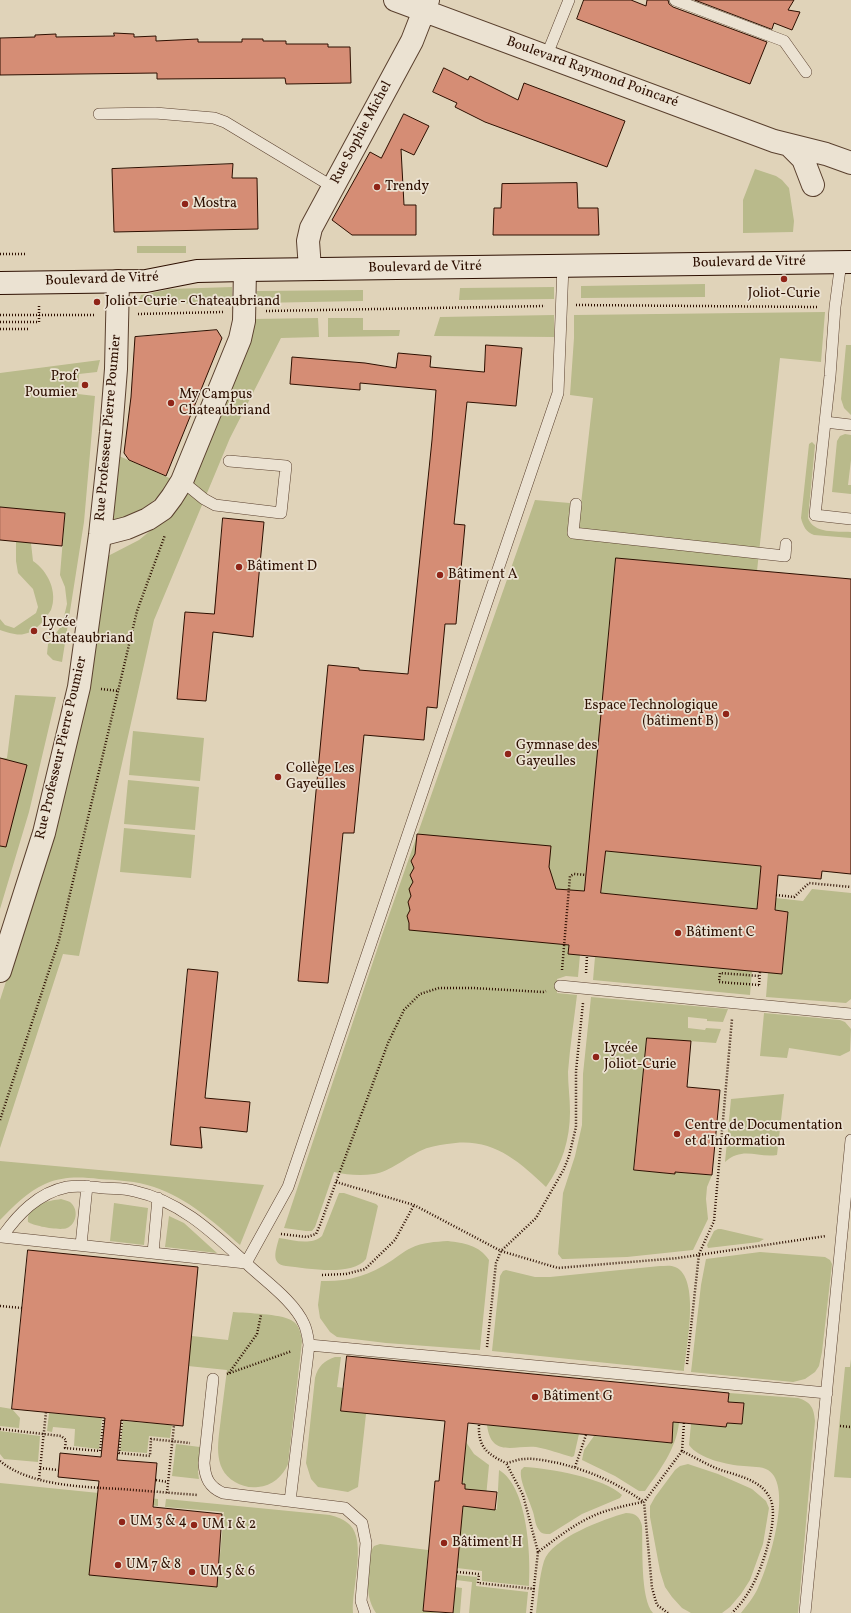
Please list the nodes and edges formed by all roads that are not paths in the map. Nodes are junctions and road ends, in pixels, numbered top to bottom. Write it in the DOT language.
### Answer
graph roads {
  1 [pos="395,0"];
  2 [pos="569,0"];
  3 [pos="675,0"];
  4 [pos="426,6"];
  5 [pos="546,57"];
  6 [pos="806,72"];
  7 [pos="99,114"];
  8 [pos="789,145"];
  9 [pos="851,163"];
  10 [pos="814,185"];
  11 [pos="333,187"];
  12 [pos="846,262"];
  13 [pos="563,266"];
  14 [pos="310,269"];
  15 [pos="246,270"];
  16 [pos="118,281"];
  17 [pos="0,283"];
  18 [pos="825,422"];
  19 [pos="851,425"];
  20 [pos="229,461"];
  21 [pos="182,481"];
  22 [pos="576,504"];
  23 [pos="851,519"];
  24 [pos="100,535"];
  25 [pos="786,544"];
  26 [pos="0,971"];
  27 [pos="560,986"];
  28 [pos="851,1014"];
  29 [pos="851,1140"];
  30 [pos="87,1186"];
  31 [pos="158,1198"];
  32 [pos="1,1237"];
  33 [pos="81,1245"];
  34 [pos="153,1253"];
  35 [pos="246,1263"];
  36 [pos="309,1345"];
  37 [pos="213,1379"];
  38 [pos="827,1393"];
  39 [pos="290,1501"];
  40 [pos="366,1613"];
  41 [pos="806,1613"];
  1 -- 4 [label="street, Boulevard Raymond Poincaré"];
  2 -- 5 [label="lane"];
  3 -- 6 [label="lane"];
  4 -- 5 [label="street, Boulevard Raymond Poincaré"];
  4 -- 11 [label="street, Rue Sophie Michel"];
  5 -- 8 [label="street, Boulevard Raymond Poincaré"];
  7 -- 11 [label="lane"];
  8 -- 9 [label="street, Boulevard Raymond Poincaré"];
  8 -- 10 [label="street, Boulevard Raymond Poincaré"];
  11 -- 14 [label="street, Rue Sophie Michel"];
  12 -- 13 [label="street, Boulevard de Vitré"];
  12 -- 18 [label="lane"];
  13 -- 14 [label="street, Boulevard de Vitré"];
  13 -- 35 [label="lane"];
  14 -- 15 [label="street, Boulevard de Vitré"];
  15 -- 16 [label="street, Boulevard de Vitré"];
  15 -- 21 [label="street"];
  16 -- 17 [label="street, Boulevard de Vitré"];
  16 -- 24 [label="street, Rue Professeur Pierre Poumier"];
  18 -- 19 [label="lane"];
  18 -- 23 [label="lane"];
  20 -- 21 [label="lane"];
  21 -- 24 [label="street"];
  22 -- 25 [label="lane"];
  24 -- 26 [label="street, Rue Professeur Pierre Poumier"];
  27 -- 28 [label="lane"];
  29 -- 38 [label="lane"];
  30 -- 31 [label="lane"];
  30 -- 32 [label="lane"];
  30 -- 33 [label="lane"];
  31 -- 34 [label="lane"];
  31 -- 35 [label="lane"];
  32 -- 33 [label="lane"];
  33 -- 34 [label="lane"];
  34 -- 35 [label="lane"];
  35 -- 36 [label="lane"];
  36 -- 38 [label="lane"];
  36 -- 39 [label="lane"];
  37 -- 39 [label="lane"];
  38 -- 41 [label="lane"];
  39 -- 40 [label="lane"];
}
